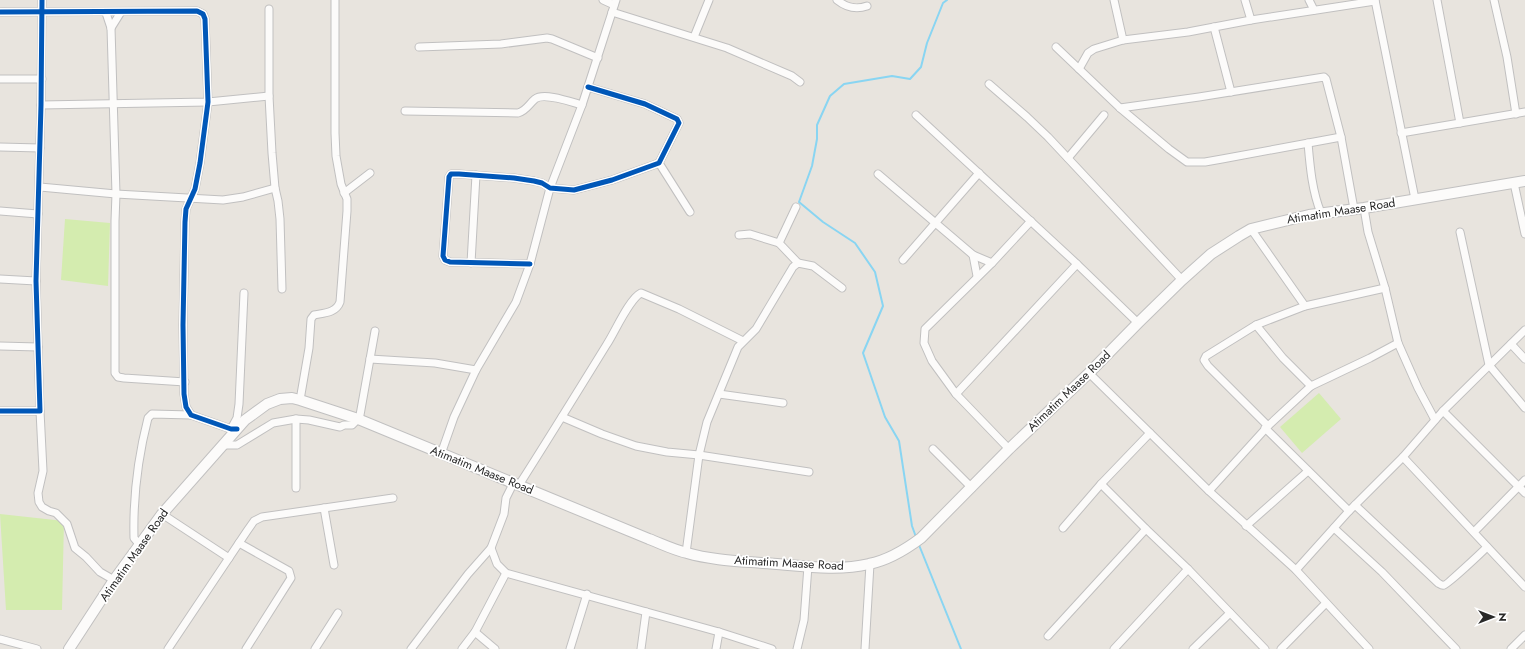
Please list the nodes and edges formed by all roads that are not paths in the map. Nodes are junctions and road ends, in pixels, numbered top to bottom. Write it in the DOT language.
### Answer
graph roads {
  1 [pos="42,0"];
  2 [pos="335,0"];
  3 [pos="603,0"];
  4 [pos="709,0"];
  5 [pos="837,0"];
  6 [pos="1114,0"];
  7 [pos="1245,0"];
  8 [pos="1310,0"];
  9 [pos="1436,0"];
  10 [pos="1494,0"];
  11 [pos="1375,1"];
  12 [pos="615,2"];
  13 [pos="867,6"];
  14 [pos="269,9"];
  15 [pos="1314,10"];
  16 [pos="0,12"];
  17 [pos="106,12"];
  18 [pos="121,12"];
  19 [pos="612,12"];
  20 [pos="42,13"];
  21 [pos="1251,20"];
  22 [pos="1214,27"];
  23 [pos="111,28"];
  24 [pos="694,37"];
  25 [pos="1122,40"];
  26 [pos="419,47"];
  27 [pos="1056,47"];
  28 [pos="598,58"];
  29 [pos="1079,69"];
  30 [pos="42,78"];
  31 [pos="0,79"];
  32 [pos="800,82"];
  33 [pos="989,84"];
  34 [pos="588,87"];
  35 [pos="1231,92"];
  36 [pos="269,96"];
  37 [pos="208,102"];
  38 [pos="114,104"];
  39 [pos="42,105"];
  40 [pos="582,105"];
  41 [pos="1120,108"];
  42 [pos="405,111"];
  43 [pos="1525,112"];
  44 [pos="1516,114"];
  45 [pos="916,115"];
  46 [pos="1104,115"];
  47 [pos="1460,123"];
  48 [pos="1400,133"];
  49 [pos="1341,137"];
  50 [pos="1308,143"];
  51 [pos="0,147"];
  52 [pos="40,148"];
  53 [pos="1068,158"];
  54 [pos="659,163"];
  55 [pos="370,173"];
  56 [pos="980,173"];
  57 [pos="878,174"];
  58 [pos="476,175"];
  59 [pos="1525,181"];
  60 [pos="1514,182"];
  61 [pos="40,187"];
  62 [pos="275,188"];
  63 [pos="550,188"];
  64 [pos="344,193"];
  65 [pos="116,194"];
  66 [pos="192,198"];
  67 [pos="1415,199"];
  68 [pos="796,207"];
  69 [pos="1359,208"];
  70 [pos="0,211"];
  71 [pos="690,212"];
  72 [pos="1321,213"];
  73 [pos="38,214"];
  74 [pos="1031,221"];
  75 [pos="935,222"];
  76 [pos="1251,229"];
  77 [pos="1460,232"];
  78 [pos="1525,234"];
  79 [pos="739,235"];
  80 [pos="779,243"];
  81 [pos="973,255"];
  82 [pos="903,260"];
  83 [pos="471,263"];
  84 [pos="798,263"];
  85 [pos="992,263"];
  86 [pos="530,264"];
  87 [pos="1077,264"];
  88 [pos="977,276"];
  89 [pos="0,279"];
  90 [pos="1182,280"];
  91 [pos="36,281"];
  92 [pos="842,288"];
  93 [pos="1385,288"];
  94 [pos="282,289"];
  95 [pos="244,293"];
  96 [pos="1305,306"];
  97 [pos="1138,323"];
  98 [pos="1256,325"];
  99 [pos="1525,330"];
  100 [pos="375,331"];
  101 [pos="743,341"];
  102 [pos="1398,343"];
  103 [pos="1511,344"];
  104 [pos="0,346"];
  105 [pos="38,347"];
  106 [pos="370,359"];
  107 [pos="1525,359"];
  108 [pos="1489,366"];
  109 [pos="476,370"];
  110 [pos="1089,373"];
  111 [pos="185,382"];
  112 [pos="1311,386"];
  113 [pos="719,394"];
  114 [pos="956,394"];
  115 [pos="300,400"];
  116 [pos="783,403"];
  117 [pos="1525,408"];
  118 [pos="0,411"];
  119 [pos="40,411"];
  120 [pos="1443,411"];
  121 [pos="191,415"];
  122 [pos="562,417"];
  123 [pos="358,419"];
  124 [pos="296,420"];
  125 [pos="1435,420"];
  126 [pos="1267,427"];
  127 [pos="234,429"];
  128 [pos="1150,434"];
  129 [pos="224,445"];
  130 [pos="933,449"];
  131 [pos="1009,449"];
  132 [pos="441,454"];
  133 [pos="699,455"];
  134 [pos="1403,457"];
  135 [pos="1308,471"];
  136 [pos="809,472"];
  137 [pos="1525,480"];
  138 [pos="516,484"];
  139 [pos="1101,484"];
  140 [pos="1518,486"];
  141 [pos="296,488"];
  142 [pos="972,488"];
  143 [pos="1209,491"];
  144 [pos="1525,493"];
  145 [pos="392,498"];
  146 [pos="1355,505"];
  147 [pos="324,508"];
  148 [pos="1349,511"];
  149 [pos="162,514"];
  150 [pos="1246,526"];
  151 [pos="1064,528"];
  152 [pos="1334,528"];
  153 [pos="1146,529"];
  154 [pos="1474,532"];
  155 [pos="140,544"];
  156 [pos="239,544"];
  157 [pos="1487,547"];
  158 [pos="491,548"];
  159 [pos="686,553"];
  160 [pos="229,558"];
  161 [pos="334,564"];
  162 [pos="870,564"];
  163 [pos="808,566"];
  164 [pos="1188,569"];
  165 [pos="1296,570"];
  166 [pos="506,573"];
  167 [pos="114,580"];
  168 [pos="1525,587"];
  169 [pos="587,594"];
  170 [pos="1326,603"];
  171 [pos="646,612"];
  172 [pos="338,613"];
  173 [pos="1230,613"];
  174 [pos="475,632"];
  175 [pos="719,632"];
  176 [pos="1525,635"];
  177 [pos="1048,636"];
  178 [pos="0,639"];
  179 [pos="36,649"];
  180 [pos="69,649"];
  181 [pos="168,649"];
  182 [pos="246,649"];
  183 [pos="315,649"];
  184 [pos="412,649"];
  185 [pos="462,649"];
  186 [pos="495,649"];
  187 [pos="570,649"];
  188 [pos="641,649"];
  189 [pos="716,649"];
  190 [pos="772,649"];
  191 [pos="797,649"];
  192 [pos="865,649"];
  193 [pos="1114,649"];
  194 [pos="1193,649"];
  195 [pos="1265,649"];
  196 [pos="1281,649"];
  197 [pos="1369,649"];
  198 [pos="1456,649"];
  199 [pos="1511,649"];
  1 -- 20 [label="street"];
  2 -- 64 [label="street"];
  3 -- 12 [label="street"];
  4 -- 24 [label="street"];
  5 -- 13 [label="street"];
  6 -- 25 [label="street"];
  7 -- 21 [label="street"];
  8 -- 15 [label="street"];
  9 -- 47 [label="street"];
  10 -- 44 [label="street"];
  11 -- 15 [label="street"];
  11 -- 48 [label="street"];
  12 -- 19 [label="street"];
  14 -- 36 [label="street"];
  15 -- 21 [label="street"];
  16 -- 20 [label="street"];
  17 -- 18 [label="street"];
  17 -- 20 [label="street"];
  17 -- 23 [label="street"];
  18 -- 23 [label="street"];
  18 -- 37 [label="street"];
  19 -- 24 [label="street"];
  19 -- 28 [label="street"];
  20 -- 30 [label="street"];
  21 -- 22 [label="street"];
  22 -- 25 [label="street"];
  22 -- 35 [label="street"];
  23 -- 38 [label="street"];
  24 -- 32 [label="street"];
  25 -- 29 [label="street"];
  26 -- 28 [label="street"];
  27 -- 29 [label="street"];
  28 -- 34 [label="street"];
  29 -- 41 [label="street"];
  30 -- 31 [label="street"];
  30 -- 39 [label="street"];
  33 -- 53 [label="street"];
  34 -- 40 [label="street"];
  34 -- 54 [label="street"];
  35 -- 41 [label="street"];
  35 -- 49 [label="street"];
  36 -- 37 [label="street"];
  36 -- 62 [label="street"];
  37 -- 38 [label="street"];
  37 -- 66 [label="street"];
  38 -- 39 [label="street"];
  38 -- 65 [label="street"];
  39 -- 52 [label="street"];
  40 -- 42 [label="street"];
  40 -- 63 [label="street"];
  41 -- 50 [label="street"];
  43 -- 44 [label="street"];
  44 -- 47 [label="street"];
  45 -- 56 [label="street"];
  46 -- 53 [label="street"];
  47 -- 48 [label="street"];
  48 -- 67 [label="street"];
  49 -- 50 [label="street"];
  49 -- 69 [label="street"];
  50 -- 72 [label="street"];
  51 -- 52 [label="street"];
  52 -- 61 [label="street"];
  53 -- 90 [label="street"];
  54 -- 63 [label="street"];
  54 -- 71 [label="street"];
  55 -- 64 [label="street"];
  56 -- 74 [label="street"];
  56 -- 75 [label="street"];
  57 -- 75 [label="street"];
  58 -- 63 [label="street"];
  58 -- 83 [label="street"];
  58 -- 83 [label="street"];
  59 -- 60 [label="main road, Atimatim Maase Road"];
  60 -- 67 [label="main road, Atimatim Maase Road"];
  60 -- 78 [label="street"];
  61 -- 65 [label="street"];
  61 -- 73 [label="street"];
  62 -- 66 [label="street"];
  62 -- 94 [label="street"];
  63 -- 86 [label="street"];
  64 -- 115 [label="street"];
  65 -- 66 [label="street"];
  65 -- 111 [label="street"];
  66 -- 111 [label="street"];
  67 -- 69 [label="main road, Atimatim Maase Road"];
  68 -- 80 [label="street"];
  69 -- 72 [label="main road, Atimatim Maase Road"];
  69 -- 93 [label="street"];
  70 -- 73 [label="street"];
  72 -- 76 [label="main road, Atimatim Maase Road"];
  73 -- 91 [label="street"];
  74 -- 85 [label="street"];
  74 -- 87 [label="street"];
  75 -- 81 [label="street"];
  75 -- 82 [label="street"];
  76 -- 90 [label="main road, Atimatim Maase Road"];
  76 -- 96 [label="street"];
  77 -- 108 [label="street"];
  79 -- 80 [label="street"];
  80 -- 84 [label="street"];
  81 -- 85 [label="street"];
  81 -- 88 [label="street"];
  83 -- 86 [label="street"];
  84 -- 92 [label="street"];
  84 -- 101 [label="street"];
  85 -- 88 [label="street"];
  86 -- 109 [label="street"];
  87 -- 97 [label="street"];
  87 -- 114 [label="street"];
  88 -- 114 [label="street"];
  89 -- 91 [label="street"];
  90 -- 97 [label="main road, Atimatim Maase Road"];
  91 -- 105 [label="street"];
  93 -- 96 [label="street"];
  93 -- 102 [label="street"];
  95 -- 127 [label="street"];
  96 -- 98 [label="street"];
  97 -- 110 [label="main road, Atimatim Maase Road"];
  98 -- 112 [label="street"];
  98 -- 126 [label="street"];
  99 -- 103 [label="street"];
  100 -- 106 [label="street"];
  101 -- 113 [label="street"];
  101 -- 122 [label="street"];
  102 -- 112 [label="street"];
  102 -- 125 [label="street"];
  103 -- 107 [label="street"];
  103 -- 108 [label="street"];
  104 -- 105 [label="street"];
  105 -- 119 [label="street"];
  106 -- 109 [label="street"];
  106 -- 123 [label="street"];
  108 -- 117 [label="street"];
  108 -- 120 [label="street"];
  109 -- 132 [label="street"];
  110 -- 128 [label="street"];
  110 -- 131 [label="main road, Atimatim Maase Road"];
  111 -- 121 [label="street"];
  112 -- 126 [label="street"];
  113 -- 116 [label="street"];
  113 -- 133 [label="street"];
  114 -- 131 [label="street"];
  115 -- 123 [label="main road, Atimatim Maase Road"];
  115 -- 127 [label="main road, Atimatim Maase Road"];
  118 -- 119 [label="street"];
  119 -- 167 [label="street"];
  120 -- 125 [label="street"];
  120 -- 140 [label="street"];
  121 -- 127 [label="street"];
  121 -- 155 [label="street"];
  122 -- 133 [label="street"];
  122 -- 138 [label="street"];
  123 -- 124 [label="street"];
  123 -- 132 [label="main road, Atimatim Maase Road"];
  124 -- 129 [label="street"];
  124 -- 141 [label="street"];
  125 -- 134 [label="street"];
  126 -- 135 [label="street"];
  126 -- 143 [label="street"];
  127 -- 129 [label="main road, Atimatim Maase Road"];
  128 -- 139 [label="street"];
  128 -- 143 [label="street"];
  129 -- 149 [label="main road, Atimatim Maase Road"];
  130 -- 142 [label="street"];
  131 -- 142 [label="main road, Atimatim Maase Road"];
  132 -- 138 [label="main road, Atimatim Maase Road"];
  133 -- 136 [label="street"];
  133 -- 159 [label="street"];
  134 -- 146 [label="street"];
  134 -- 154 [label="street"];
  135 -- 148 [label="street"];
  135 -- 150 [label="street"];
  137 -- 140 [label="street"];
  138 -- 158 [label="street"];
  138 -- 159 [label="main road, Atimatim Maase Road"];
  139 -- 151 [label="street"];
  139 -- 153 [label="street"];
  140 -- 144 [label="street"];
  140 -- 154 [label="street"];
  142 -- 162 [label="main road, Atimatim Maase Road"];
  143 -- 150 [label="street"];
  145 -- 147 [label="street"];
  146 -- 148 [label="street"];
  146 -- 157 [label="street"];
  147 -- 156 [label="street"];
  147 -- 161 [label="street"];
  148 -- 152 [label="street"];
  149 -- 155 [label="main road, Atimatim Maase Road"];
  149 -- 160 [label="street"];
  150 -- 165 [label="street"];
  152 -- 165 [label="street"];
  152 -- 198 [label="street"];
  153 -- 164 [label="street"];
  153 -- 177 [label="street"];
  154 -- 157 [label="street"];
  155 -- 167 [label="main road, Atimatim Maase Road"];
  156 -- 160 [label="street"];
  156 -- 182 [label="street"];
  157 -- 168 [label="street"];
  158 -- 166 [label="street"];
  158 -- 184 [label="street"];
  159 -- 163 [label="main road, Atimatim Maase Road"];
  160 -- 181 [label="street"];
  162 -- 163 [label="main road, Atimatim Maase Road"];
  162 -- 192 [label="street"];
  163 -- 191 [label="street"];
  164 -- 173 [label="street"];
  164 -- 193 [label="street"];
  165 -- 170 [label="street"];
  166 -- 169 [label="street"];
  166 -- 174 [label="street"];
  167 -- 180 [label="main road, Atimatim Maase Road"];
  169 -- 171 [label="street"];
  169 -- 187 [label="street"];
  170 -- 196 [label="street"];
  170 -- 197 [label="street"];
  171 -- 175 [label="street"];
  171 -- 188 [label="street"];
  172 -- 183 [label="street"];
  173 -- 194 [label="street"];
  173 -- 195 [label="street"];
  174 -- 185 [label="street"];
  174 -- 186 [label="street"];
  175 -- 189 [label="street"];
  175 -- 190 [label="street"];
  176 -- 199 [label="street"];
  178 -- 179 [label="street"];
}
